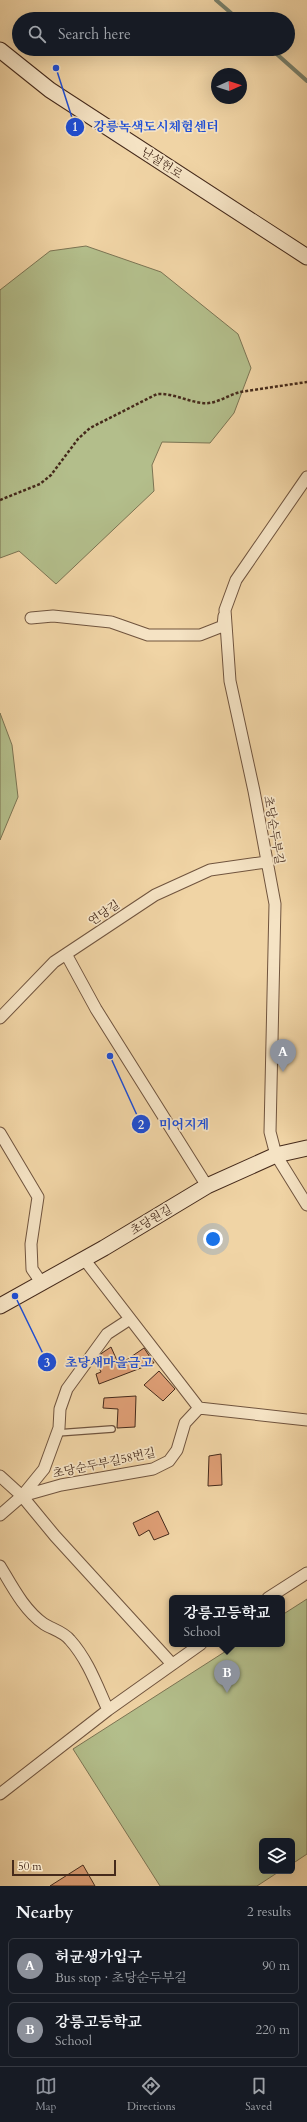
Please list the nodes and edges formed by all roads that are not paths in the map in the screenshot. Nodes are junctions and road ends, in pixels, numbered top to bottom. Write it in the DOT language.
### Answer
graph roads {
  1 [pos="0,50"];
  2 [pos="307,257"];
  3 [pos="307,477"];
  4 [pos="225,610"];
  5 [pos="31,618"];
  6 [pos="266,862"];
  7 [pos="66,954"];
  8 [pos="0,1018"];
  9 [pos="0,1132"];
  10 [pos="307,1148"];
  11 [pos="276,1155"];
  12 [pos="207,1186"];
  13 [pos="307,1205"];
  14 [pos="84,1259"];
  15 [pos="41,1282"];
  16 [pos="0,1306"];
  17 [pos="130,1319"];
  18 [pos="199,1408"];
  19 [pos="307,1420"];
  20 [pos="112,1429"];
  21 [pos="57,1433"];
  22 [pos="0,1476"];
  23 [pos="22,1496"];
  24 [pos="0,1515"];
  25 [pos="0,1566"];
  26 [pos="307,1573"];
  27 [pos="273,1595"];
  28 [pos="198,1647"];
  29 [pos="172,1664"];
  30 [pos="108,1710"];
  31 [pos="0,1794"];
  1 -- 2 [label="street, 난설헌로"];
  3 -- 4 [label="street, 초당순두부길"];
  4 -- 5 [label="street"];
  4 -- 6 [label="street, 초당순두부길"];
  6 -- 7 [label="street, 연당길"];
  6 -- 11 [label="street, 초당순두부길"];
  7 -- 8 [label="street, 연당길"];
  7 -- 12 [label="street"];
  9 -- 15 [label="street"];
  10 -- 11 [label="street, 초당원길"];
  11 -- 12 [label="street, 초당원길"];
  11 -- 13 [label="street, 초당순두부길"];
  12 -- 14 [label="street, 초당원길"];
  14 -- 15 [label="street, 초당원길"];
  14 -- 17 [label="street"];
  15 -- 16 [label="street, 초당원길"];
  17 -- 18 [label="street"];
  17 -- 21 [label="street"];
  18 -- 19 [label="street"];
  18 -- 23 [label="street, 초당순두부길58번길"];
  20 -- 21 [label="lane"];
  21 -- 23 [label="street"];
  22 -- 23 [label="street"];
  23 -- 24 [label="street, 초당순두부길58번길"];
  23 -- 29 [label="street"];
  25 -- 30 [label="street"];
  26 -- 27 [label="street"];
  28 -- 29 [label="street"];
  29 -- 30 [label="street"];
  30 -- 31 [label="street"];
}
